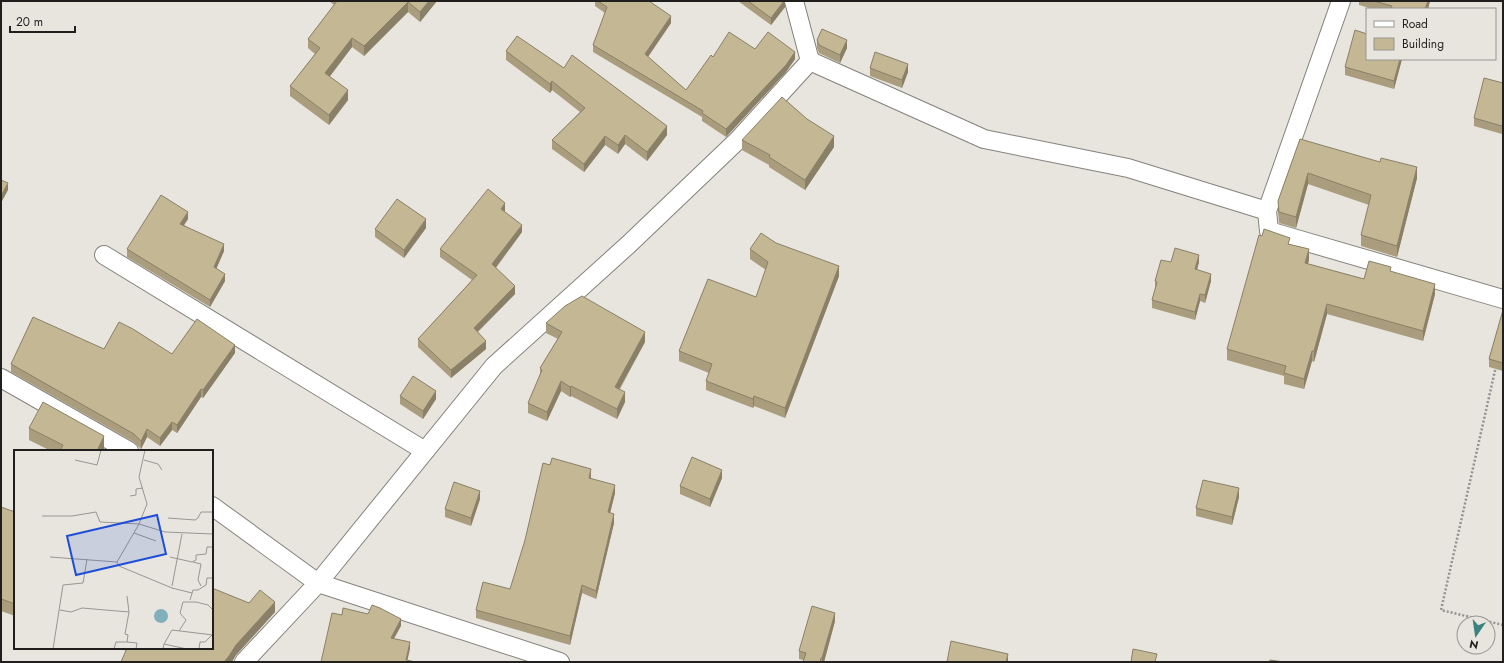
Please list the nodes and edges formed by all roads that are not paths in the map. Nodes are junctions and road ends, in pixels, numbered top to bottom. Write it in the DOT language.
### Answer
graph roads {
  1 [pos="794,1"];
  2 [pos="1341,1"];
  3 [pos="810,61"];
  4 [pos="1267,211"];
  5 [pos="104,256"];
  6 [pos="1503,299"];
  7 [pos="1,378"];
  8 [pos="127,450"];
  9 [pos="425,451"];
  10 [pos="213,507"];
  11 [pos="318,583"];
  12 [pos="244,662"];
  13 [pos="560,662"];
  1 -- 3 [label="street"];
  2 -- 4 [label="street"];
  3 -- 4 [label="street"];
  3 -- 9 [label="street"];
  4 -- 6 [label="street"];
  5 -- 9 [label="street"];
  7 -- 8 [label="street"];
  9 -- 11 [label="street"];
  10 -- 11 [label="street"];
  11 -- 12 [label="street"];
  11 -- 13 [label="street"];
}
